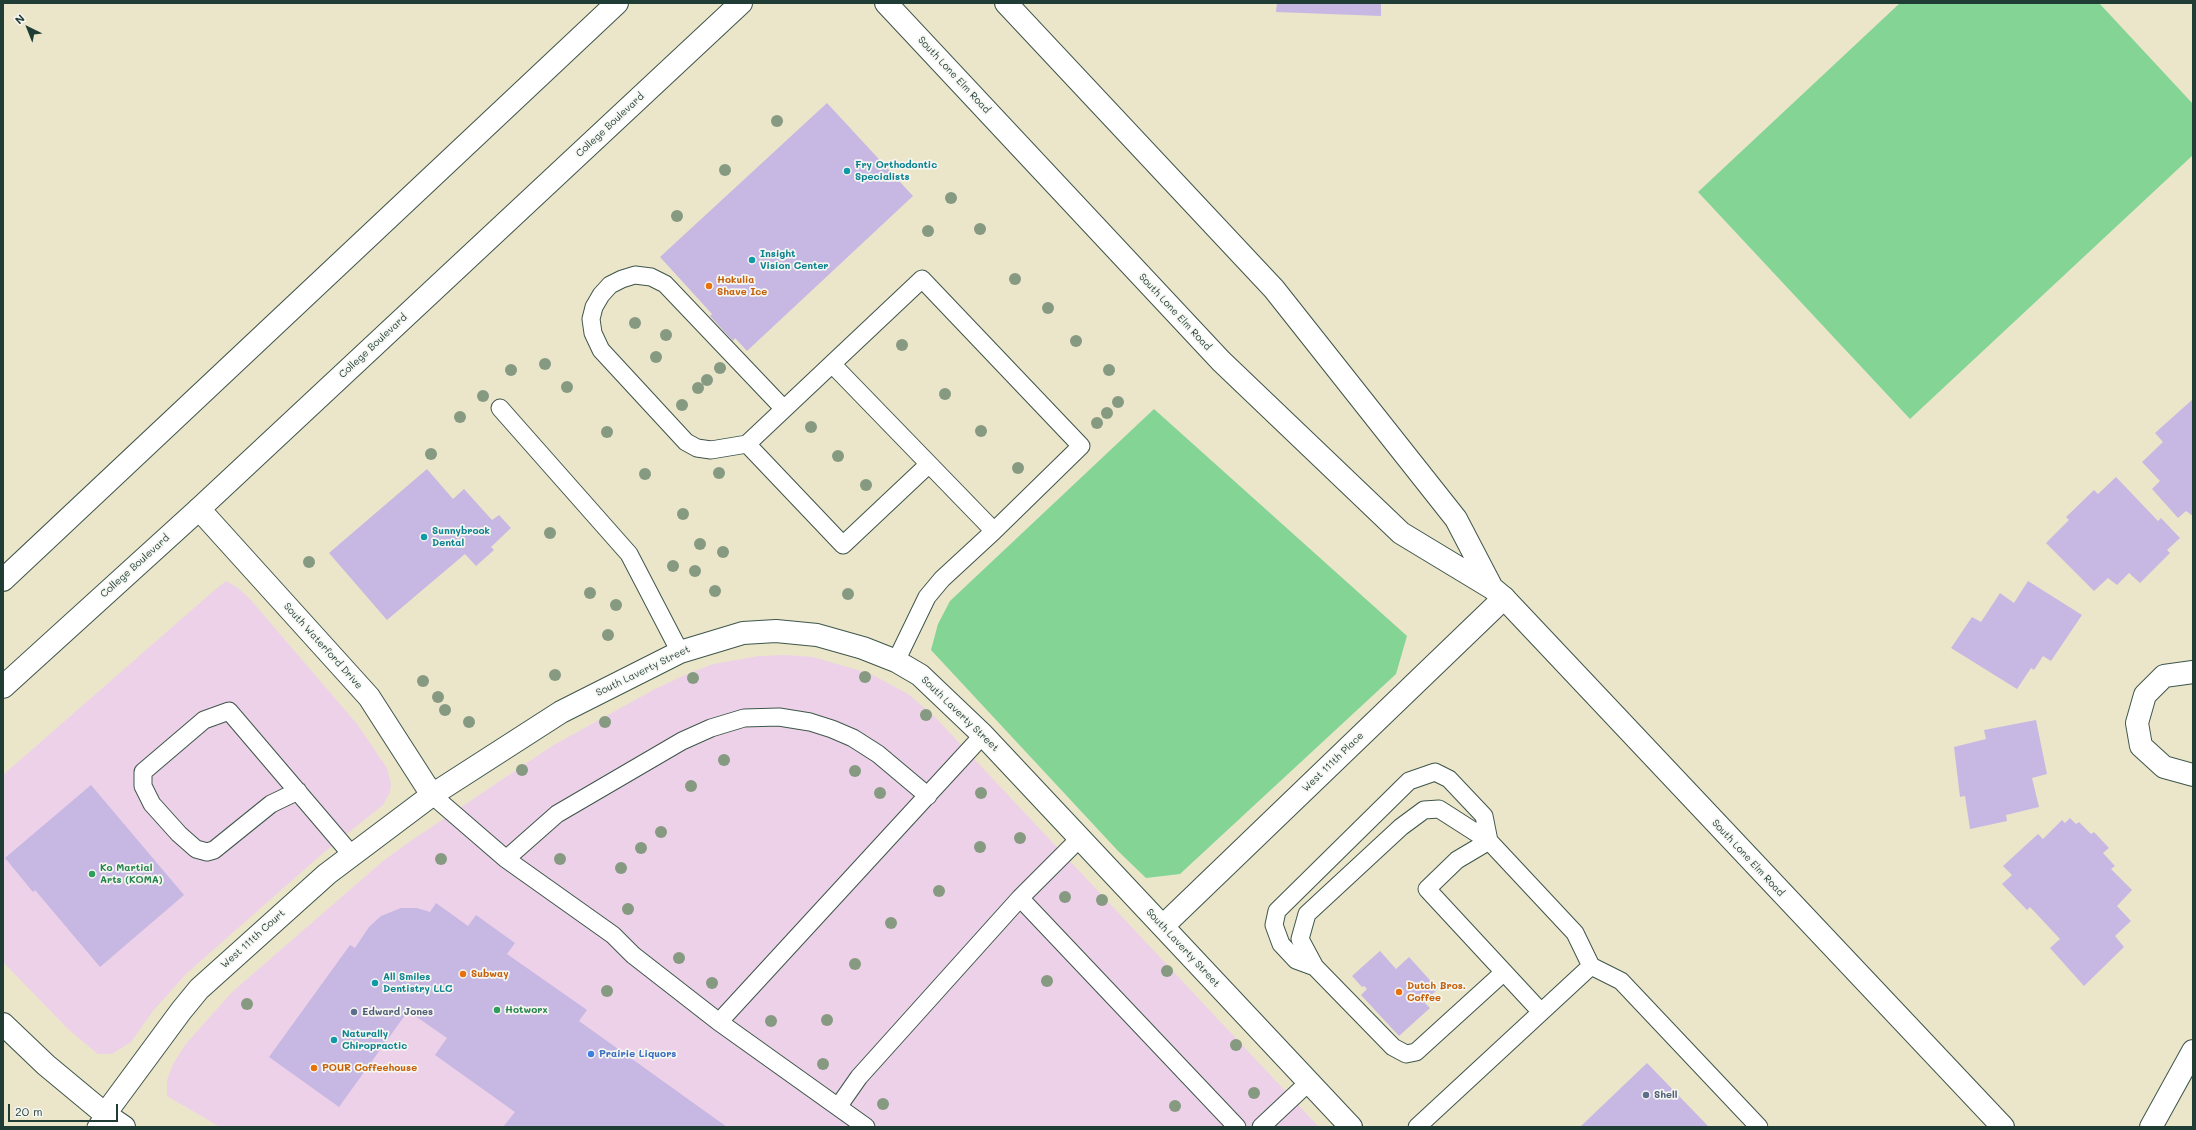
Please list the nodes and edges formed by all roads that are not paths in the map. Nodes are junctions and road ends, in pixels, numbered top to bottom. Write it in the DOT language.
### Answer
graph roads {
  1 [pos="617,3"];
  2 [pos="741,3"];
  3 [pos="886,3"];
  4 [pos="1006,3"];
  5 [pos="832,364"];
  6 [pos="500,408"];
  7 [pos="784,409"];
  8 [pos="747,444"];
  9 [pos="929,464"];
  10 [pos="199,509"];
  11 [pos="994,531"];
  12 [pos="3,580"];
  13 [pos="1498,593"];
  14 [pos="680,652"];
  15 [pos="896,661"];
  16 [pos="2193,672"];
  17 [pos="3,687"];
  18 [pos="983,735"];
  19 [pos="2193,775"];
  20 [pos="298,792"];
  21 [pos="432,794"];
  22 [pos="928,796"];
  23 [pos="1080,838"];
  24 [pos="1489,841"];
  25 [pos="351,854"];
  26 [pos="506,859"];
  27 [pos="1020,898"];
  28 [pos="1163,926"];
  29 [pos="1591,966"];
  30 [pos="1315,967"];
  31 [pos="1504,972"];
  32 [pos="1541,1012"];
  33 [pos="719,1022"];
  34 [pos="3,1024"];
  35 [pos="2193,1051"];
  36 [pos="1310,1081"];
  37 [pos="838,1106"];
  38 [pos="100,1121"];
  39 [pos="124,1127"];
  40 [pos="866,1127"];
  41 [pos="1237,1127"];
  42 [pos="1261,1127"];
  43 [pos="1351,1127"];
  44 [pos="1417,1127"];
  45 [pos="1759,1127"];
  46 [pos="2003,1127"];
  47 [pos="2151,1127"];
  1 -- 12 [label="street"];
  2 -- 10 [label="street, College Boulevard"];
  3 -- 13 [label="street, South Lone Elm Road"];
  4 -- 13 [label="street, South Lone Elm Road"];
  5 -- 7 [label="lane"];
  5 -- 9 [label="lane"];
  5 -- 11 [label="lane"];
  6 -- 14 [label="lane"];
  7 -- 8 [label="lane"];
  7 -- 8 [label="lane"];
  8 -- 9 [label="lane"];
  9 -- 11 [label="lane"];
  10 -- 17 [label="street, College Boulevard"];
  10 -- 21 [label="street, South Waterford Drive"];
  11 -- 15 [label="lane"];
  13 -- 28 [label="street, West 111th Place"];
  13 -- 46 [label="street, South Lone Elm Road"];
  14 -- 15 [label="street, South Laverty Street"];
  14 -- 21 [label="street, South Laverty Street"];
  15 -- 18 [label="street, South Laverty Street"];
  16 -- 19 [label="street"];
  18 -- 22 [label="lane"];
  18 -- 23 [label="street, South Laverty Street"];
  20 -- 20 [label="lane"];
  20 -- 25 [label="lane"];
  21 -- 25 [label="street, West 111th Court"];
  21 -- 26 [label="lane"];
  22 -- 26 [label="lane"];
  22 -- 33 [label="lane"];
  23 -- 27 [label="lane"];
  23 -- 28 [label="street, South Laverty Street"];
  24 -- 29 [label="lane"];
  24 -- 30 [label="lane"];
  24 -- 30 [label="lane"];
  24 -- 31 [label="lane"];
  25 -- 38 [label="street, West 111th Court"];
  26 -- 33 [label="lane"];
  27 -- 37 [label="lane"];
  27 -- 41 [label="lane"];
  28 -- 36 [label="street, South Laverty Street"];
  29 -- 32 [label="lane"];
  29 -- 45 [label="lane"];
  30 -- 31 [label="lane"];
  31 -- 32 [label="lane"];
  32 -- 44 [label="lane"];
  33 -- 37 [label="lane"];
  34 -- 38 [label="street"];
  35 -- 47 [label="street"];
  36 -- 42 [label="lane"];
  36 -- 43 [label="street, South Laverty Street"];
  37 -- 40 [label="lane"];
  38 -- 39 [label="street"];
}
